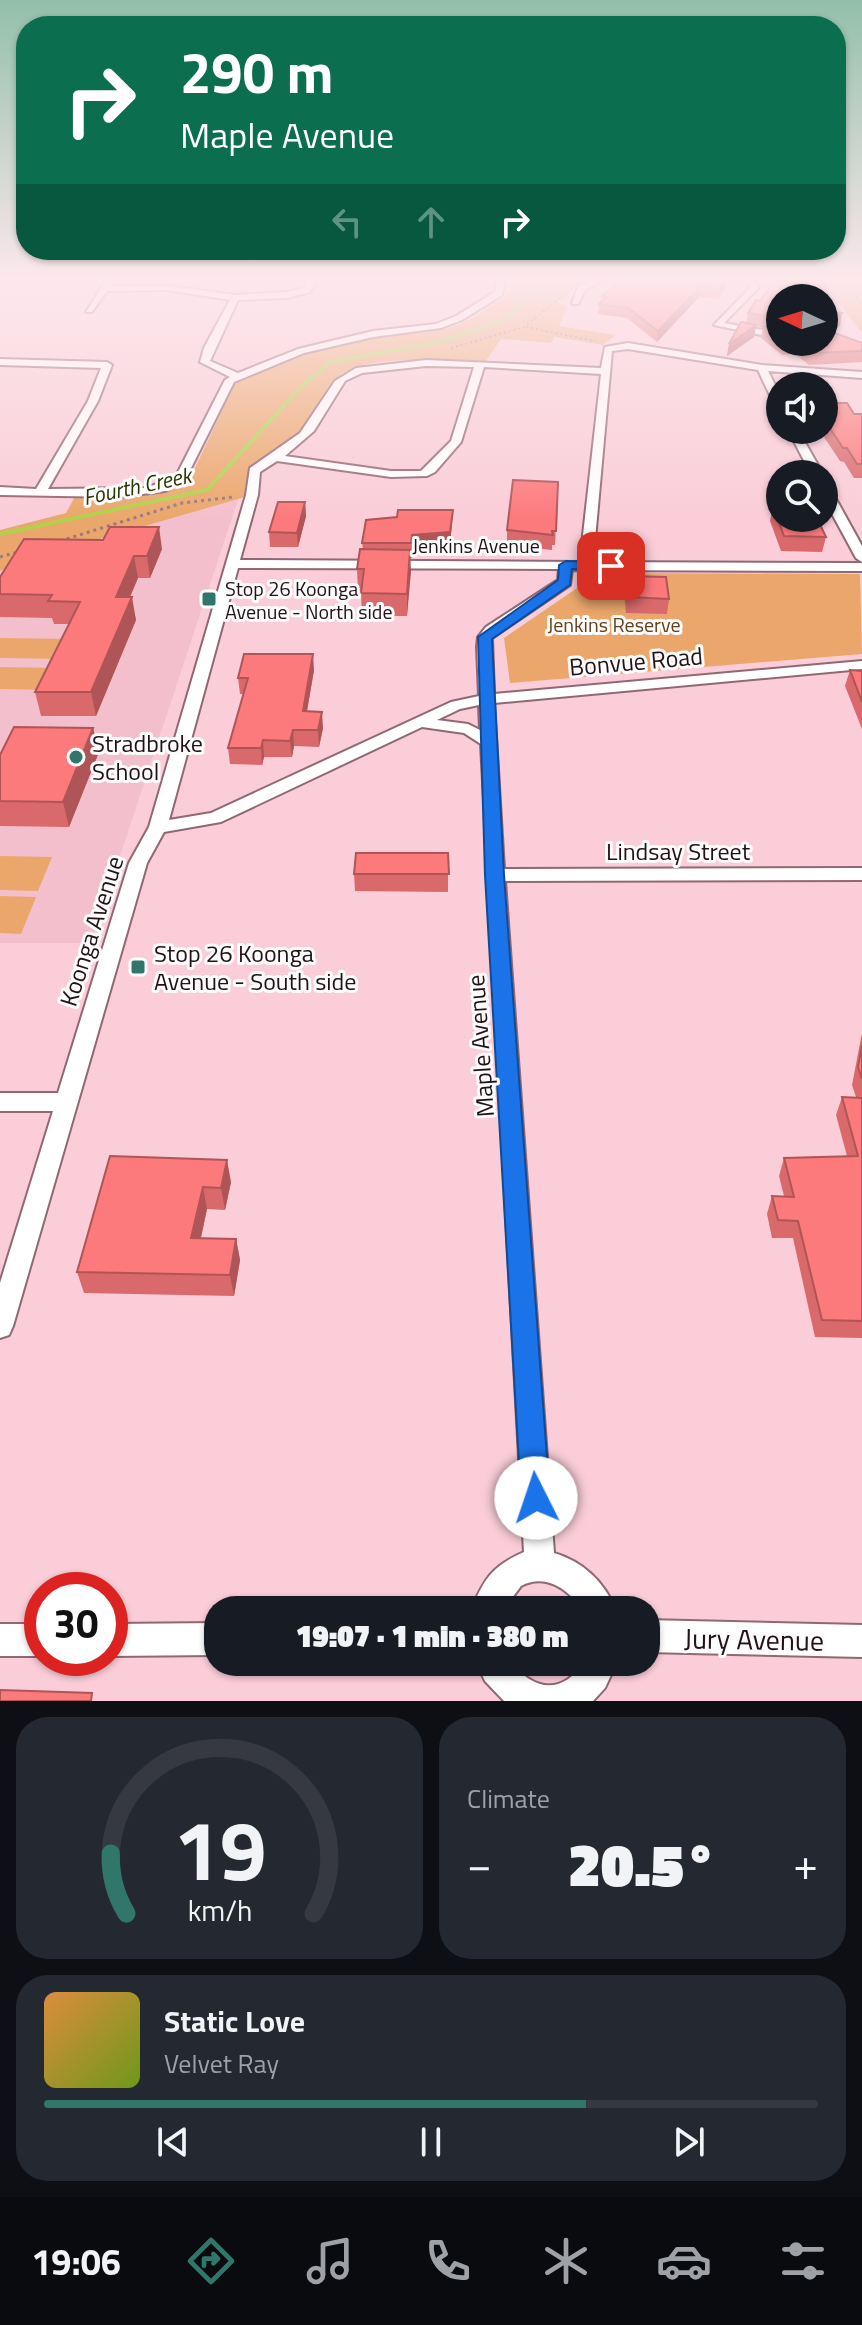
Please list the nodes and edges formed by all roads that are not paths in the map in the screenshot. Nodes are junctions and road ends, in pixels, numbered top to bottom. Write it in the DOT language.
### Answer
graph roads {
  1 [pos="205,360"];
  2 [pos="277,360"];
  3 [pos="606,360"];
  4 [pos="716,360"];
  5 [pos="0,362"];
  6 [pos="479,366"];
  7 [pos="762,368"];
  8 [pos="604,371"];
  9 [pos="862,375"];
  10 [pos="238,376"];
  11 [pos="766,376"];
  12 [pos="277,458"];
  13 [pos="0,491"];
  14 [pos="41,491"];
  15 [pos="838,514"];
  16 [pos="862,558"];
  17 [pos="233,564"];
  18 [pos="576,566"];
  19 [pos="862,567"];
  20 [pos="862,665"];
  21 [pos="487,699"];
  22 [pos="418,723"];
  23 [pos="489,742"];
  24 [pos="158,827"];
  25 [pos="862,874"];
  26 [pos="495,875"];
  27 [pos="0,1102"];
  28 [pos="66,1102"];
  29 [pos="0,1326"];
  30 [pos="540,1565"];
  31 [pos="491,1596"];
  32 [pos="593,1596"];
  33 [pos="660,1636"];
  34 [pos="204,1639"];
  35 [pos="0,1640"];
  36 [pos="24,1640"];
  37 [pos="128,1640"];
  38 [pos="862,1641"];
  39 [pos="500,1676"];
  40 [pos="592,1676"];
  41 [pos="543,1701"];
  42 [pos="555,1701"];
  1 -- 10 [label="street"];
  2 -- 10 [label="street"];
  3 -- 8 [label="street, Maple Avenue"];
  4 -- 7 [label="street, Maple Avenue"];
  5 -- 14 [label="street"];
  6 -- 8 [label="street, Koonga Avenue"];
  6 -- 12 [label="street, Koonga Avenue"];
  6 -- 12 [label="street"];
  7 -- 9 [label="street"];
  7 -- 11 [label="street"];
  8 -- 18 [label="street, Maple Avenue"];
  10 -- 14 [label="street"];
  12 -- 17 [label="street, Koonga Avenue"];
  13 -- 14 [label="street"];
  15 -- 16 [label="street"];
  17 -- 18 [label="street, Jenkins Avenue"];
  17 -- 24 [label="street, Koonga Avenue"];
  18 -- 19 [label="street, Jenkins Avenue"];
  18 -- 21 [label="street, Maple Avenue"];
  20 -- 21 [label="street, Bonvue Road"];
  21 -- 22 [label="street, Bonvue Road"];
  21 -- 23 [label="street, Maple Avenue"];
  22 -- 23 [label="street"];
  22 -- 24 [label="street, Bonvue Road"];
  23 -- 26 [label="street, Maple Avenue"];
  24 -- 28 [label="street, Koonga Avenue"];
  25 -- 26 [label="street, Lindsay Street"];
  26 -- 30 [label="street, Maple Avenue"];
  27 -- 28 [label="street"];
  28 -- 29 [label="street, Koonga Avenue"];
  30 -- 31 [label="street"];
  30 -- 32 [label="street"];
  33 -- 38 [label="street, Jury Avenue"];
  34 -- 37 [label="street"];
  35 -- 36 [label="street"];
  39 -- 41 [label="street"];
  40 -- 42 [label="street"];
}
